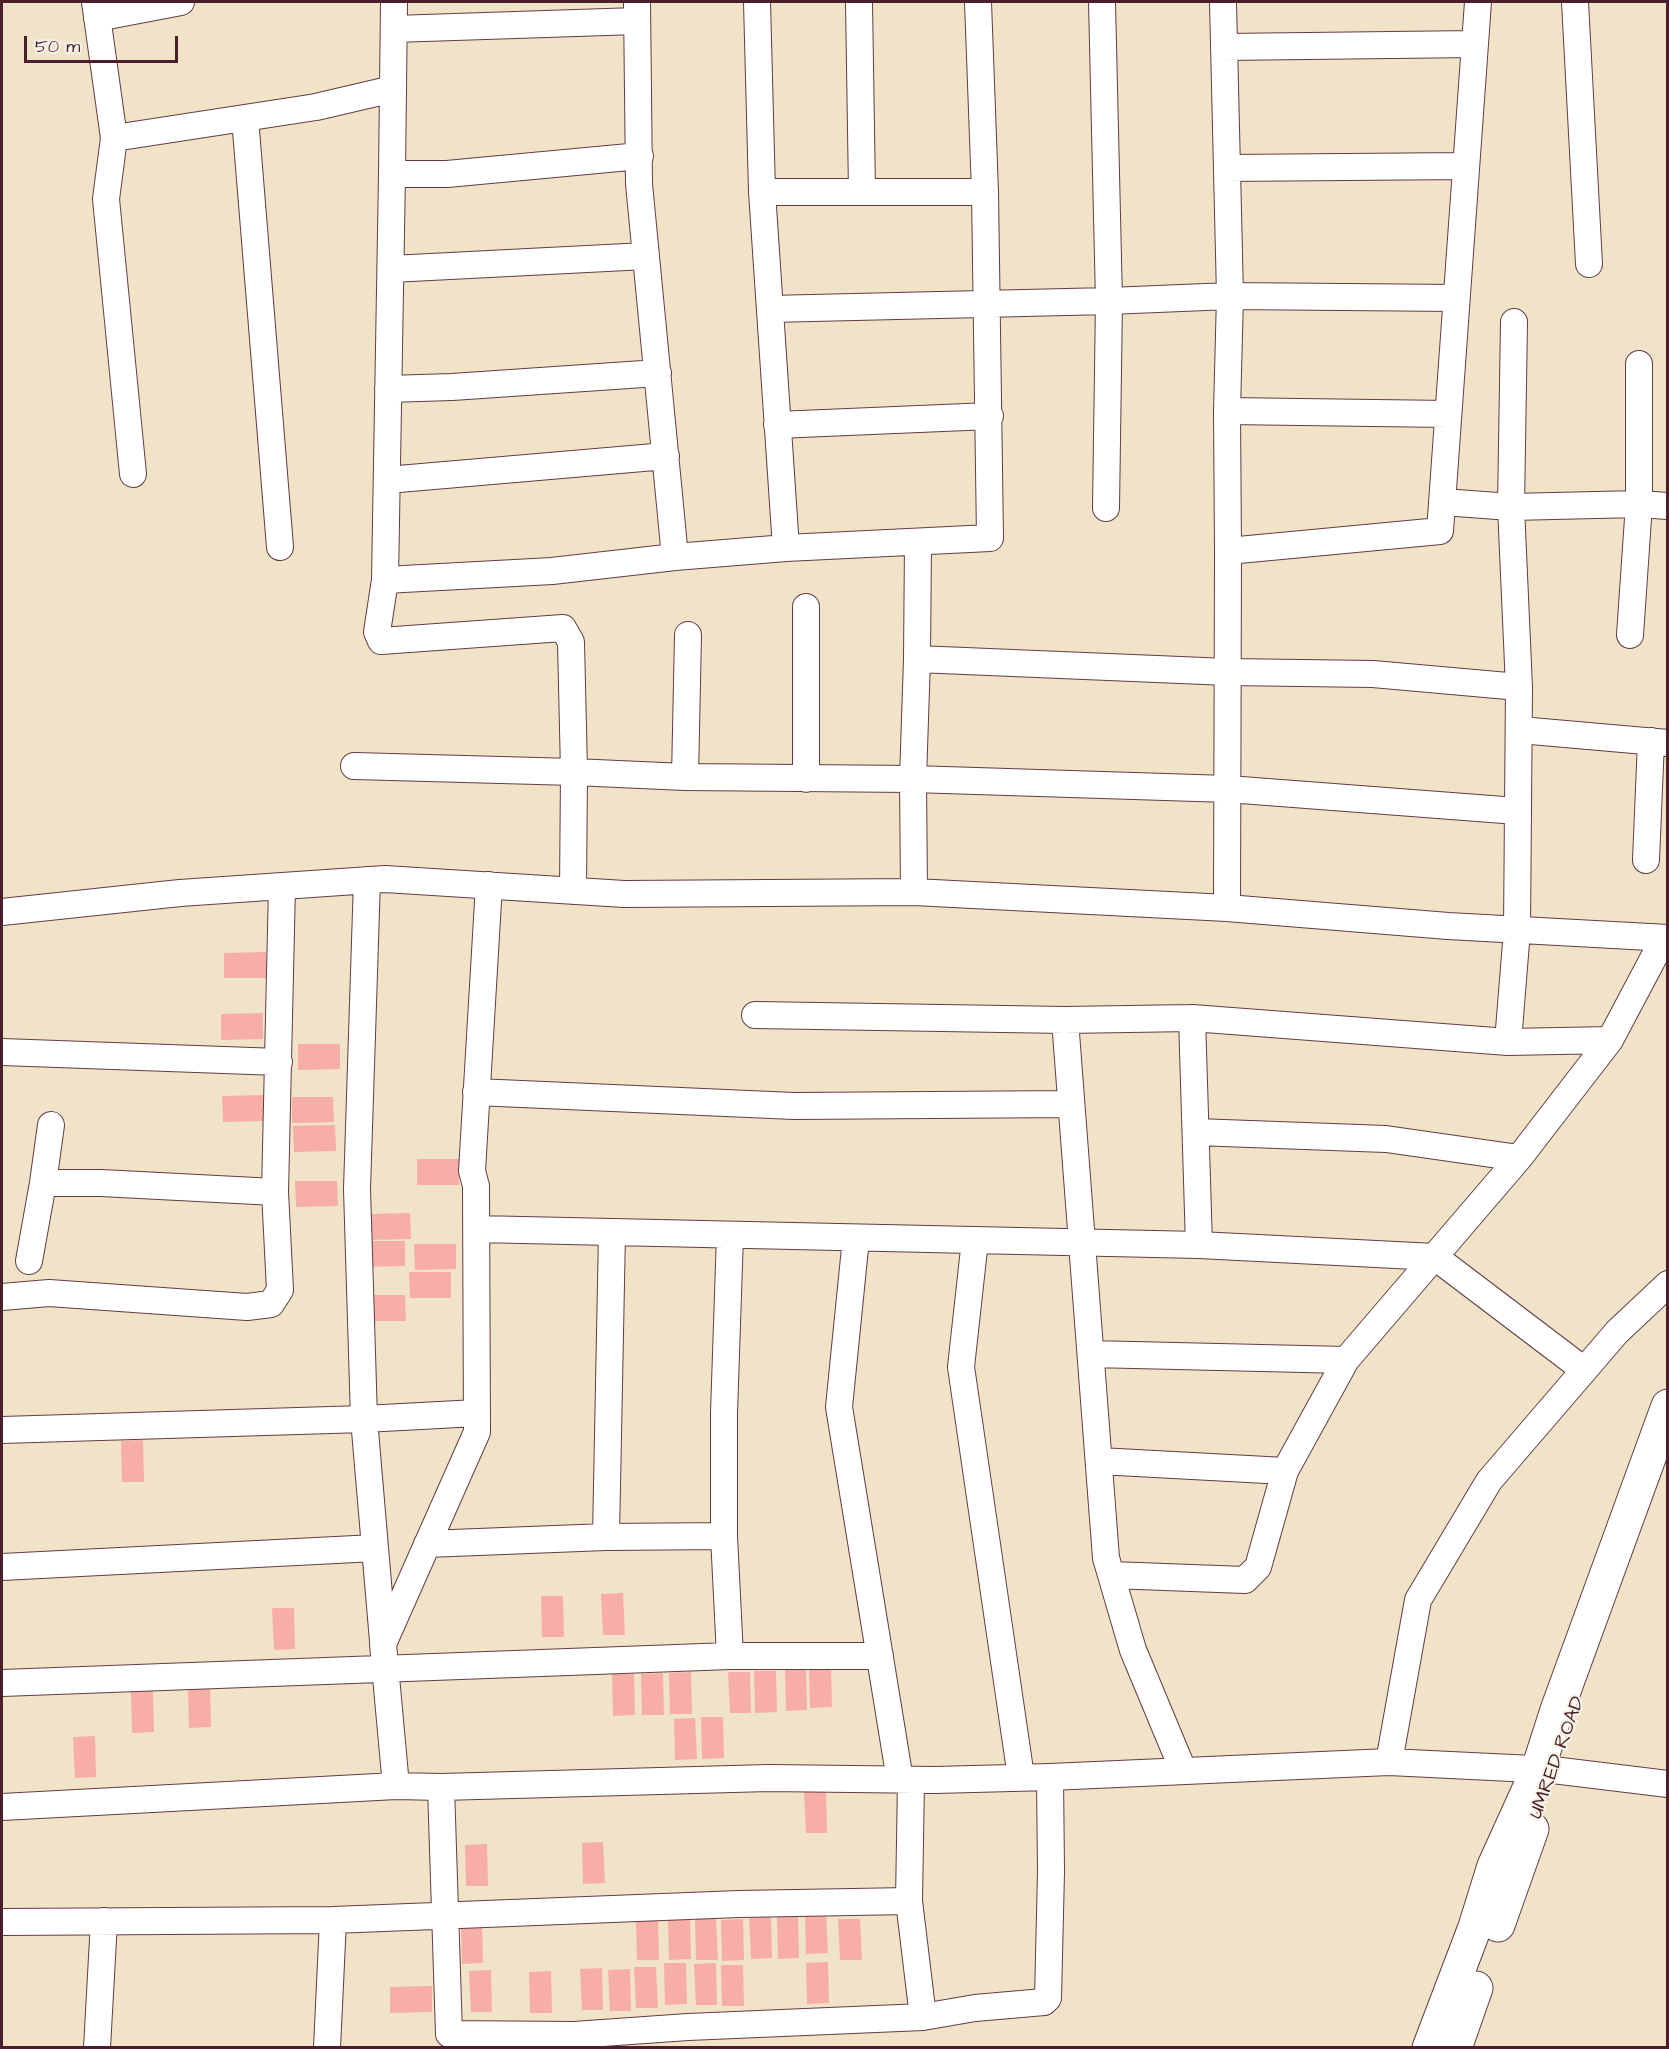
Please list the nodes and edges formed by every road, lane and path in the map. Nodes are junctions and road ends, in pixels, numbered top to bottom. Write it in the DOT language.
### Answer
graph roads {
  1 [pos="181,2"];
  2 [pos="394,2"];
  3 [pos="756,2"];
  4 [pos="859,2"];
  5 [pos="978,2"];
  6 [pos="1102,2"];
  7 [pos="1223,2"];
  8 [pos="1478,2"];
  9 [pos="1575,2"];
  10 [pos="96,10"];
  11 [pos="637,11"];
  12 [pos="394,29"];
  13 [pos="1474,44"];
  14 [pos="1224,47"];
  15 [pos="393,89"];
  16 [pos="245,118"];
  17 [pos="114,138"];
  18 [pos="640,156"];
  19 [pos="1465,166"];
  20 [pos="1227,168"];
  21 [pos="392,174"];
  22 [pos="762,192"];
  23 [pos="862,192"];
  24 [pos="985,192"];
  25 [pos="646,256"];
  26 [pos="1588,264"];
  27 [pos="391,269"];
  28 [pos="1230,296"];
  29 [pos="1456,298"];
  30 [pos="1109,302"];
  31 [pos="987,304"];
  32 [pos="770,309"];
  33 [pos="1515,322"];
  34 [pos="1639,364"];
  35 [pos="658,373"];
  36 [pos="388,389"];
  37 [pos="1227,411"];
  38 [pos="1448,414"];
  39 [pos="990,416"];
  40 [pos="777,425"];
  41 [pos="666,456"];
  42 [pos="133,474"];
  43 [pos="387,480"];
  44 [pos="1443,502"];
  45 [pos="1639,504"];
  46 [pos="1668,506"];
  47 [pos="1511,507"];
  48 [pos="1106,508"];
  49 [pos="918,542"];
  50 [pos="280,547"];
  51 [pos="786,548"];
  52 [pos="1228,551"];
  53 [pos="675,557"];
  54 [pos="385,580"];
  55 [pos="806,607"];
  56 [pos="688,635"];
  57 [pos="1630,635"];
  58 [pos="917,659"];
  59 [pos="1228,672"];
  60 [pos="1519,687"];
  61 [pos="1520,730"];
  62 [pos="1659,742"];
  63 [pos="354,766"];
  64 [pos="574,772"];
  65 [pos="685,777"];
  66 [pos="806,778"];
  67 [pos="913,779"];
  68 [pos="1228,789"];
  69 [pos="1517,811"];
  70 [pos="1646,860"];
  71 [pos="367,880"];
  72 [pos="489,885"];
  73 [pos="282,886"];
  74 [pos="573,891"];
  75 [pos="914,892"];
  76 [pos="1227,908"];
  77 [pos="2,912"];
  78 [pos="1517,930"];
  79 [pos="1666,938"];
  80 [pos="755,1015"];
  81 [pos="1192,1018"];
  82 [pos="1065,1020"];
  83 [pos="1610,1040"];
  84 [pos="1508,1042"];
  85 [pos="2,1052"];
  86 [pos="279,1062"];
  87 [pos="476,1092"];
  88 [pos="1071,1104"];
  89 [pos="51,1125"];
  90 [pos="1196,1132"];
  91 [pos="1519,1158"];
  92 [pos="43,1183"];
  93 [pos="275,1192"];
  94 [pos="477,1229"];
  95 [pos="612,1232"];
  96 [pos="730,1235"];
  97 [pos="856,1238"];
  98 [pos="975,1240"];
  99 [pos="1082,1243"];
  100 [pos="1199,1245"];
  101 [pos="1435,1257"];
  102 [pos="29,1261"];
  103 [pos="1668,1284"];
  104 [pos="2,1298"];
  105 [pos="1090,1354"];
  106 [pos="1346,1360"];
  107 [pos="1584,1370"];
  108 [pos="1668,1406"];
  109 [pos="477,1413"];
  110 [pos="364,1419"];
  111 [pos="2,1430"];
  112 [pos="1099,1461"];
  113 [pos="1286,1471"];
  114 [pos="1668,1471"];
  115 [pos="724,1536"];
  116 [pos="606,1537"];
  117 [pos="427,1544"];
  118 [pos="375,1548"];
  119 [pos="2,1567"];
  120 [pos="1111,1575"];
  121 [pos="383,1644"];
  122 [pos="730,1656"];
  123 [pos="880,1656"];
  124 [pos="385,1670"];
  125 [pos="2,1683"];
  126 [pos="1389,1762"];
  127 [pos="1545,1769"];
  128 [pos="1183,1770"];
  129 [pos="1021,1777"];
  130 [pos="1050,1777"];
  131 [pos="905,1780"];
  132 [pos="1668,1784"];
  133 [pos="396,1786"];
  134 [pos="441,1787"];
  135 [pos="2,1807"];
  136 [pos="909,1901"];
  137 [pos="445,1917"];
  138 [pos="104,1920"];
  139 [pos="333,1920"];
  140 [pos="2,1922"];
  141 [pos="923,2017"];
  142 [pos="688,2037"];
  143 [pos="449,2041"];
  144 [pos="573,2041"];
  145 [pos="97,2048"];
  146 [pos="327,2048"];
  147 [pos="1429,2048"];
  148 [pos="1455,2048"];
  1 -- 10 [label="street"];
  2 -- 12 [label="street"];
  3 -- 22 [label="street"];
  4 -- 23 [label="street"];
  5 -- 24 [label="street"];
  6 -- 30 [label="street"];
  7 -- 14 [label="street"];
  8 -- 13 [label="street"];
  9 -- 26 [label="street"];
  10 -- 17 [label="street"];
  11 -- 12 [label="street"];
  11 -- 18 [label="street"];
  12 -- 15 [label="street"];
  13 -- 14 [label="street"];
  13 -- 19 [label="street"];
  14 -- 20 [label="street"];
  15 -- 16 [label="street"];
  15 -- 21 [label="street"];
  16 -- 17 [label="street"];
  16 -- 50 [label="street"];
  17 -- 42 [label="street"];
  18 -- 21 [label="street"];
  18 -- 25 [label="street"];
  19 -- 20 [label="street"];
  19 -- 29 [label="street"];
  20 -- 28 [label="street"];
  21 -- 27 [label="street"];
  22 -- 23 [label="street"];
  22 -- 32 [label="street"];
  23 -- 24 [label="street"];
  24 -- 31 [label="street"];
  25 -- 27 [label="street"];
  25 -- 35 [label="street"];
  27 -- 36 [label="street"];
  28 -- 29 [label="street"];
  28 -- 30 [label="street"];
  28 -- 37 [label="street"];
  29 -- 38 [label="street"];
  30 -- 31 [label="street"];
  30 -- 48 [label="street"];
  31 -- 32 [label="street"];
  31 -- 39 [label="street"];
  32 -- 40 [label="street"];
  33 -- 47 [label="street"];
  34 -- 45 [label="street"];
  35 -- 36 [label="street"];
  35 -- 41 [label="street"];
  36 -- 43 [label="street"];
  37 -- 38 [label="street"];
  37 -- 52 [label="street"];
  38 -- 44 [label="street"];
  39 -- 40 [label="street"];
  39 -- 49 [label="street"];
  40 -- 51 [label="street"];
  41 -- 43 [label="street"];
  41 -- 53 [label="street"];
  43 -- 54 [label="street"];
  44 -- 47 [label="street"];
  44 -- 52 [label="street"];
  45 -- 46 [label="street"];
  45 -- 47 [label="street"];
  45 -- 57 [label="street"];
  47 -- 60 [label="street"];
  49 -- 51 [label="street"];
  49 -- 58 [label="street"];
  51 -- 53 [label="street"];
  52 -- 59 [label="street"];
  53 -- 54 [label="street"];
  54 -- 64 [label="street"];
  55 -- 66 [label="street"];
  56 -- 65 [label="street"];
  58 -- 59 [label="street"];
  58 -- 67 [label="street"];
  59 -- 60 [label="street"];
  59 -- 68 [label="street"];
  60 -- 61 [label="street"];
  61 -- 62 [label="street"];
  61 -- 69 [label="street"];
  62 -- 70 [label="street"];
  63 -- 64 [label="street"];
  64 -- 65 [label="street"];
  64 -- 74 [label="street"];
  65 -- 66 [label="street"];
  66 -- 67 [label="street"];
  67 -- 68 [label="street"];
  67 -- 75 [label="street"];
  68 -- 69 [label="street"];
  68 -- 76 [label="street"];
  69 -- 78 [label="street"];
  71 -- 72 [label="street"];
  71 -- 73 [label="street"];
  71 -- 110 [label="street"];
  72 -- 74 [label="street"];
  72 -- 87 [label="street"];
  73 -- 77 [label="street"];
  73 -- 86 [label="street"];
  74 -- 75 [label="street"];
  75 -- 76 [label="street"];
  76 -- 78 [label="street"];
  78 -- 79 [label="street"];
  78 -- 84 [label="street"];
  79 -- 83 [label="street"];
  80 -- 82 [label="street"];
  81 -- 82 [label="street"];
  81 -- 84 [label="street"];
  81 -- 90 [label="street"];
  82 -- 88 [label="street"];
  83 -- 84 [label="street"];
  83 -- 91 [label="street"];
  85 -- 86 [label="street"];
  86 -- 93 [label="street"];
  87 -- 88 [label="street"];
  87 -- 94 [label="street"];
  88 -- 99 [label="street"];
  89 -- 92 [label="street"];
  90 -- 91 [label="street"];
  90 -- 100 [label="street"];
  91 -- 101 [label="street"];
  92 -- 93 [label="street"];
  92 -- 102 [label="street"];
  93 -- 104 [label="street"];
  94 -- 95 [label="street"];
  94 -- 109 [label="street"];
  95 -- 96 [label="street"];
  95 -- 116 [label="street"];
  96 -- 97 [label="street"];
  96 -- 115 [label="street"];
  97 -- 98 [label="street"];
  97 -- 123 [label="street"];
  98 -- 99 [label="street"];
  98 -- 129 [label="street"];
  99 -- 100 [label="street"];
  99 -- 105 [label="street"];
  100 -- 101 [label="street"];
  101 -- 106 [label="street"];
  101 -- 107 [label="street"];
  103 -- 107 [label="street"];
  105 -- 106 [label="street"];
  105 -- 112 [label="street"];
  106 -- 113 [label="street"];
  107 -- 126 [label="street"];
  108 -- 127 [label="highway"];
  109 -- 110 [label="street"];
  109 -- 117 [label="street"];
  110 -- 111 [label="street"];
  110 -- 118 [label="street"];
  112 -- 113 [label="street"];
  112 -- 120 [label="street"];
  113 -- 120 [label="street"];
  114 -- 127 [label="highway, UMRED ROAD"];
  115 -- 116 [label="street"];
  115 -- 122 [label="street"];
  116 -- 117 [label="street"];
  117 -- 121 [label="street"];
  118 -- 119 [label="street"];
  118 -- 121 [label="street"];
  120 -- 128 [label="street"];
  121 -- 124 [label="street"];
  122 -- 123 [label="street"];
  122 -- 124 [label="street"];
  123 -- 131 [label="street"];
  124 -- 125 [label="street"];
  124 -- 133 [label="street"];
  126 -- 127 [label="street"];
  126 -- 128 [label="street"];
  127 -- 132 [label="street"];
  127 -- 147 [label="highway"];
  127 -- 148 [label="highway, UMRED ROAD"];
  128 -- 130 [label="street"];
  129 -- 130 [label="street"];
  129 -- 131 [label="street"];
  130 -- 141 [label="street"];
  131 -- 134 [label="street"];
  131 -- 136 [label="street"];
  133 -- 134 [label="street"];
  133 -- 135 [label="street"];
  134 -- 137 [label="street"];
  136 -- 137 [label="street"];
  136 -- 141 [label="street"];
  137 -- 139 [label="street"];
  137 -- 143 [label="street"];
  138 -- 139 [label="street"];
  138 -- 140 [label="street"];
  138 -- 145 [label="street"];
  139 -- 146 [label="street"];
  141 -- 142 [label="street"];
  142 -- 144 [label="street"];
  143 -- 144 [label="street"];
}
